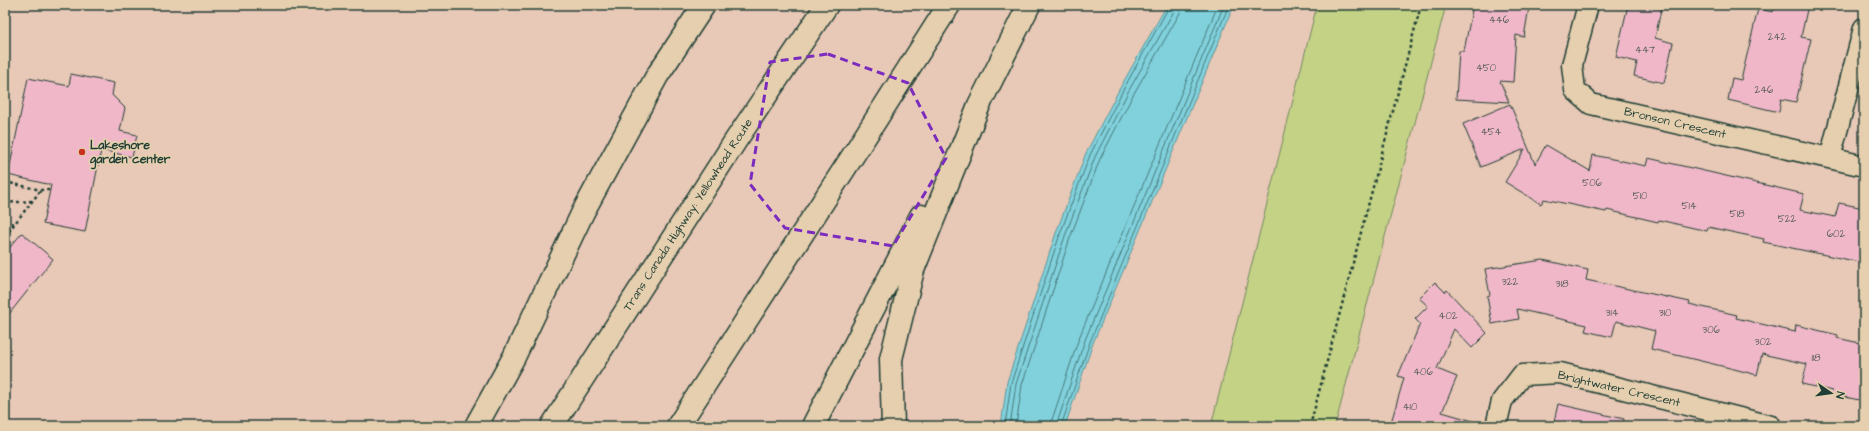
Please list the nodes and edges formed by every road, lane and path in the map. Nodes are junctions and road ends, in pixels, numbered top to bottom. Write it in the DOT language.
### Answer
graph roads {
  1 [pos="704,5"];
  2 [pos="827,5"];
  3 [pos="948,5"];
  4 [pos="1029,5"];
  5 [pos="1421,5"];
  6 [pos="1588,5"];
  7 [pos="1864,28"];
  8 [pos="979,105"];
  9 [pos="1830,158"];
  10 [pos="1864,166"];
  11 [pos="5,168"];
  12 [pos="9,168"];
  13 [pos="5,182"];
  14 [pos="41,190"];
  15 [pos="50,190"];
  16 [pos="32,201"];
  17 [pos="5,203"];
  18 [pos="15,223"];
  19 [pos="5,224"];
  20 [pos="5,236"];
  21 [pos="476,426"];
  22 [pos="552,426"];
  23 [pos="678,426"];
  24 [pos="813,426"];
  25 [pos="893,426"];
  26 [pos="1310,426"];
  27 [pos="1496,426"];
  28 [pos="1771,426"];
  1 -- 21 [label="highway"];
  2 -- 22 [label="highway, Trans Canada Highway: Yellowhead Route"];
  3 -- 23 [label="highway"];
  4 -- 8 [label="highway"];
  5 -- 26 [label="path"];
  6 -- 9 [label="street, Bronson Crescent"];
  7 -- 9 [label="street"];
  8 -- 24 [label="highway"];
  8 -- 25 [label="highway"];
  9 -- 10 [label="street, Bronson Crescent"];
  11 -- 12 [label="path"];
  13 -- 14 [label="path"];
  14 -- 15 [label="path"];
  14 -- 16 [label="path"];
  16 -- 17 [label="path"];
  16 -- 18 [label="path"];
  18 -- 19 [label="path"];
  18 -- 20 [label="path"];
  27 -- 28 [label="street, Brightwater Crescent"];
}
